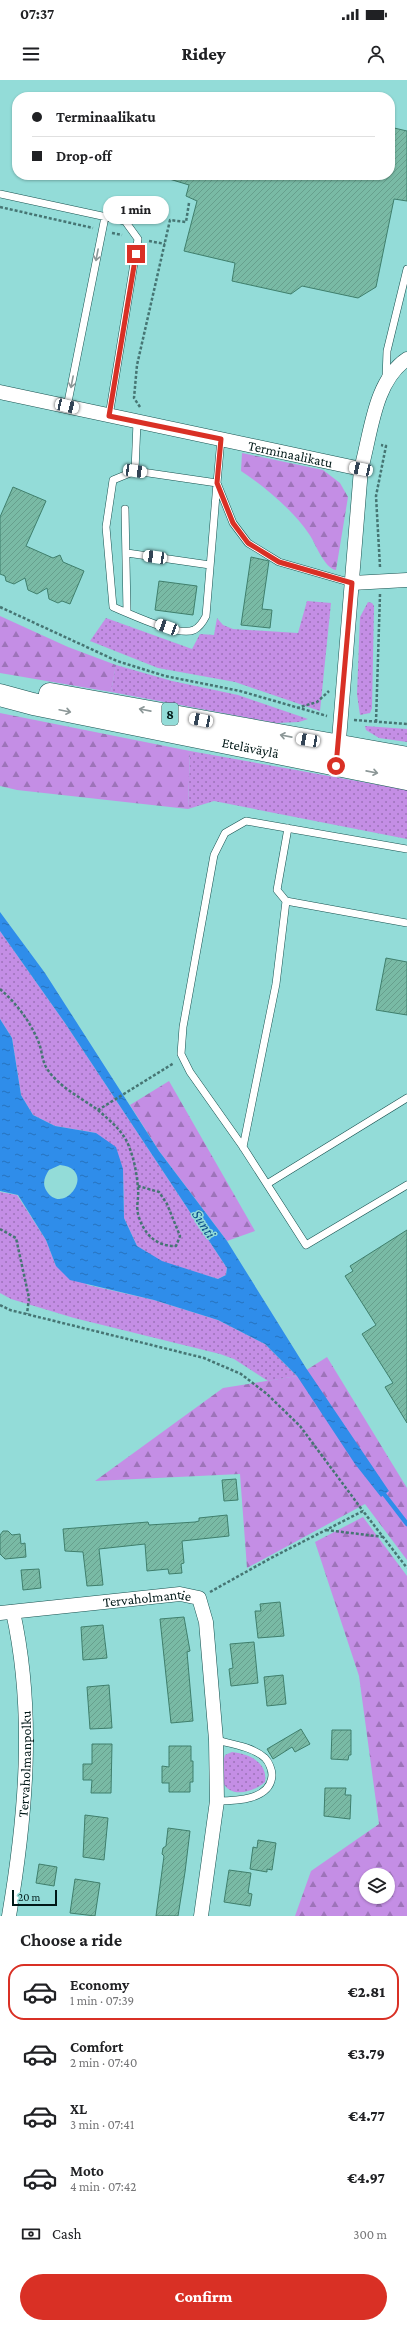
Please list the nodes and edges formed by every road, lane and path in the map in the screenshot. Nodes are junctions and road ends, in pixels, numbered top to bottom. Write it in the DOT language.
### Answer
graph roads {
  1 [pos="0,194"];
  2 [pos="189,203"];
  3 [pos="0,207"];
  4 [pos="104,217"];
  5 [pos="102,230"];
  6 [pos="138,239"];
  7 [pos="164,244"];
  8 [pos="407,269"];
  9 [pos="407,359"];
  10 [pos="386,381"];
  11 [pos="0,392"];
  12 [pos="67,406"];
  13 [pos="142,408"];
  14 [pos="109,416"];
  15 [pos="137,422"];
  16 [pos="221,439"];
  17 [pos="368,442"];
  18 [pos="386,446"];
  19 [pos="361,469"];
  20 [pos="135,471"];
  21 [pos="217,483"];
  22 [pos="125,509"];
  23 [pos="127,553"];
  24 [pos="210,565"];
  25 [pos="407,580"];
  26 [pos="352,583"];
  27 [pos="0,607"];
  28 [pos="127,612"];
  29 [pos="344,677"];
  30 [pos="0,690"];
  31 [pos="0,695"];
  32 [pos="296,708"];
  33 [pos="340,719"];
  34 [pos="407,724"];
  35 [pos="337,756"];
  36 [pos="407,758"];
  37 [pos="407,779"];
  38 [pos="288,828"];
  39 [pos="407,849"];
  40 [pos="286,901"];
  41 [pos="407,923"];
  42 [pos="0,989"];
  43 [pos="164,1069"];
  44 [pos="407,1098"];
  45 [pos="98,1110"];
  46 [pos="243,1147"];
  47 [pos="267,1184"];
  48 [pos="407,1185"];
  49 [pos="138,1186"];
  50 [pos="0,1229"];
  51 [pos="0,1305"];
  52 [pos="27,1314"];
  53 [pos="363,1511"];
  54 [pos="326,1530"];
  55 [pos="384,1538"];
  56 [pos="407,1568"];
  57 [pos="199,1598"];
  58 [pos="6,1612"];
  59 [pos="216,1740"];
  60 [pos="217,1801"];
  61 [pos="9,1916"];
  62 [pos="201,1916"];
  1 -- 4 [label="lane"];
  2 -- 7 [label="path"];
  3 -- 5 [label="path"];
  4 -- 5 [label="lane"];
  4 -- 6 [label="lane"];
  5 -- 6 [label="path"];
  5 -- 12 [label="lane, one-way"];
  6 -- 7 [label="path"];
  6 -- 14 [label="lane"];
  7 -- 13 [label="path"];
  8 -- 10 [label="lane"];
  9 -- 10 [label="street"];
  10 -- 17 [label="street"];
  11 -- 12 [label="street, Terminaalikatu"];
  12 -- 14 [label="street, Terminaalikatu"];
  14 -- 15 [label="street, Terminaalikatu"];
  15 -- 16 [label="street, Terminaalikatu"];
  15 -- 20 [label="lane"];
  16 -- 19 [label="street, Terminaalikatu"];
  16 -- 21 [label="lane"];
  17 -- 18 [label="path"];
  17 -- 19 [label="street"];
  19 -- 26 [label="street"];
  20 -- 21 [label="lane"];
  20 -- 28 [label="lane"];
  21 -- 24 [label="lane"];
  21 -- 26 [label="lane"];
  22 -- 23 [label="lane"];
  23 -- 24 [label="lane"];
  23 -- 28 [label="lane"];
  24 -- 28 [label="lane"];
  25 -- 26 [label="street"];
  26 -- 29 [label="street"];
  27 -- 32 [label="path"];
  29 -- 32 [label="path"];
  29 -- 33 [label="street"];
  35 -- 30 [label="highway, Eteläväylä / 8, one-way"];
  31 -- 35 [label="highway, Eteläväylä / 8, one-way"];
  32 -- 33 [label="path"];
  33 -- 34 [label="path"];
  33 -- 35 [label="street"];
  35 -- 36 [label="highway, Eteläväylä / 8"];
  35 -- 37 [label="highway, Eteläväylä / 8, one-way"];
  38 -- 39 [label="lane"];
  38 -- 40 [label="lane"];
  38 -- 46 [label="lane"];
  40 -- 41 [label="lane"];
  40 -- 46 [label="lane"];
  42 -- 45 [label="path"];
  43 -- 45 [label="path"];
  44 -- 47 [label="lane"];
  45 -- 49 [label="path"];
  46 -- 47 [label="lane"];
  47 -- 48 [label="lane"];
  49 -- 49 [label="path"];
  50 -- 52 [label="path"];
  51 -- 52 [label="path"];
  52 -- 53 [label="path"];
  53 -- 54 [label="path"];
  53 -- 55 [label="path"];
  54 -- 55 [label="path"];
  54 -- 57 [label="path"];
  55 -- 56 [label="path"];
  57 -- 58 [label="street, Tervaholmantie"];
  57 -- 59 [label="street, Tervaholmantie"];
  58 -- 61 [label="street, Tervaholmanpolku"];
  59 -- 60 [label="street, Tervaholmantie"];
  59 -- 60 [label="lane"];
  60 -- 62 [label="street, Tervaholmantie"];
}
